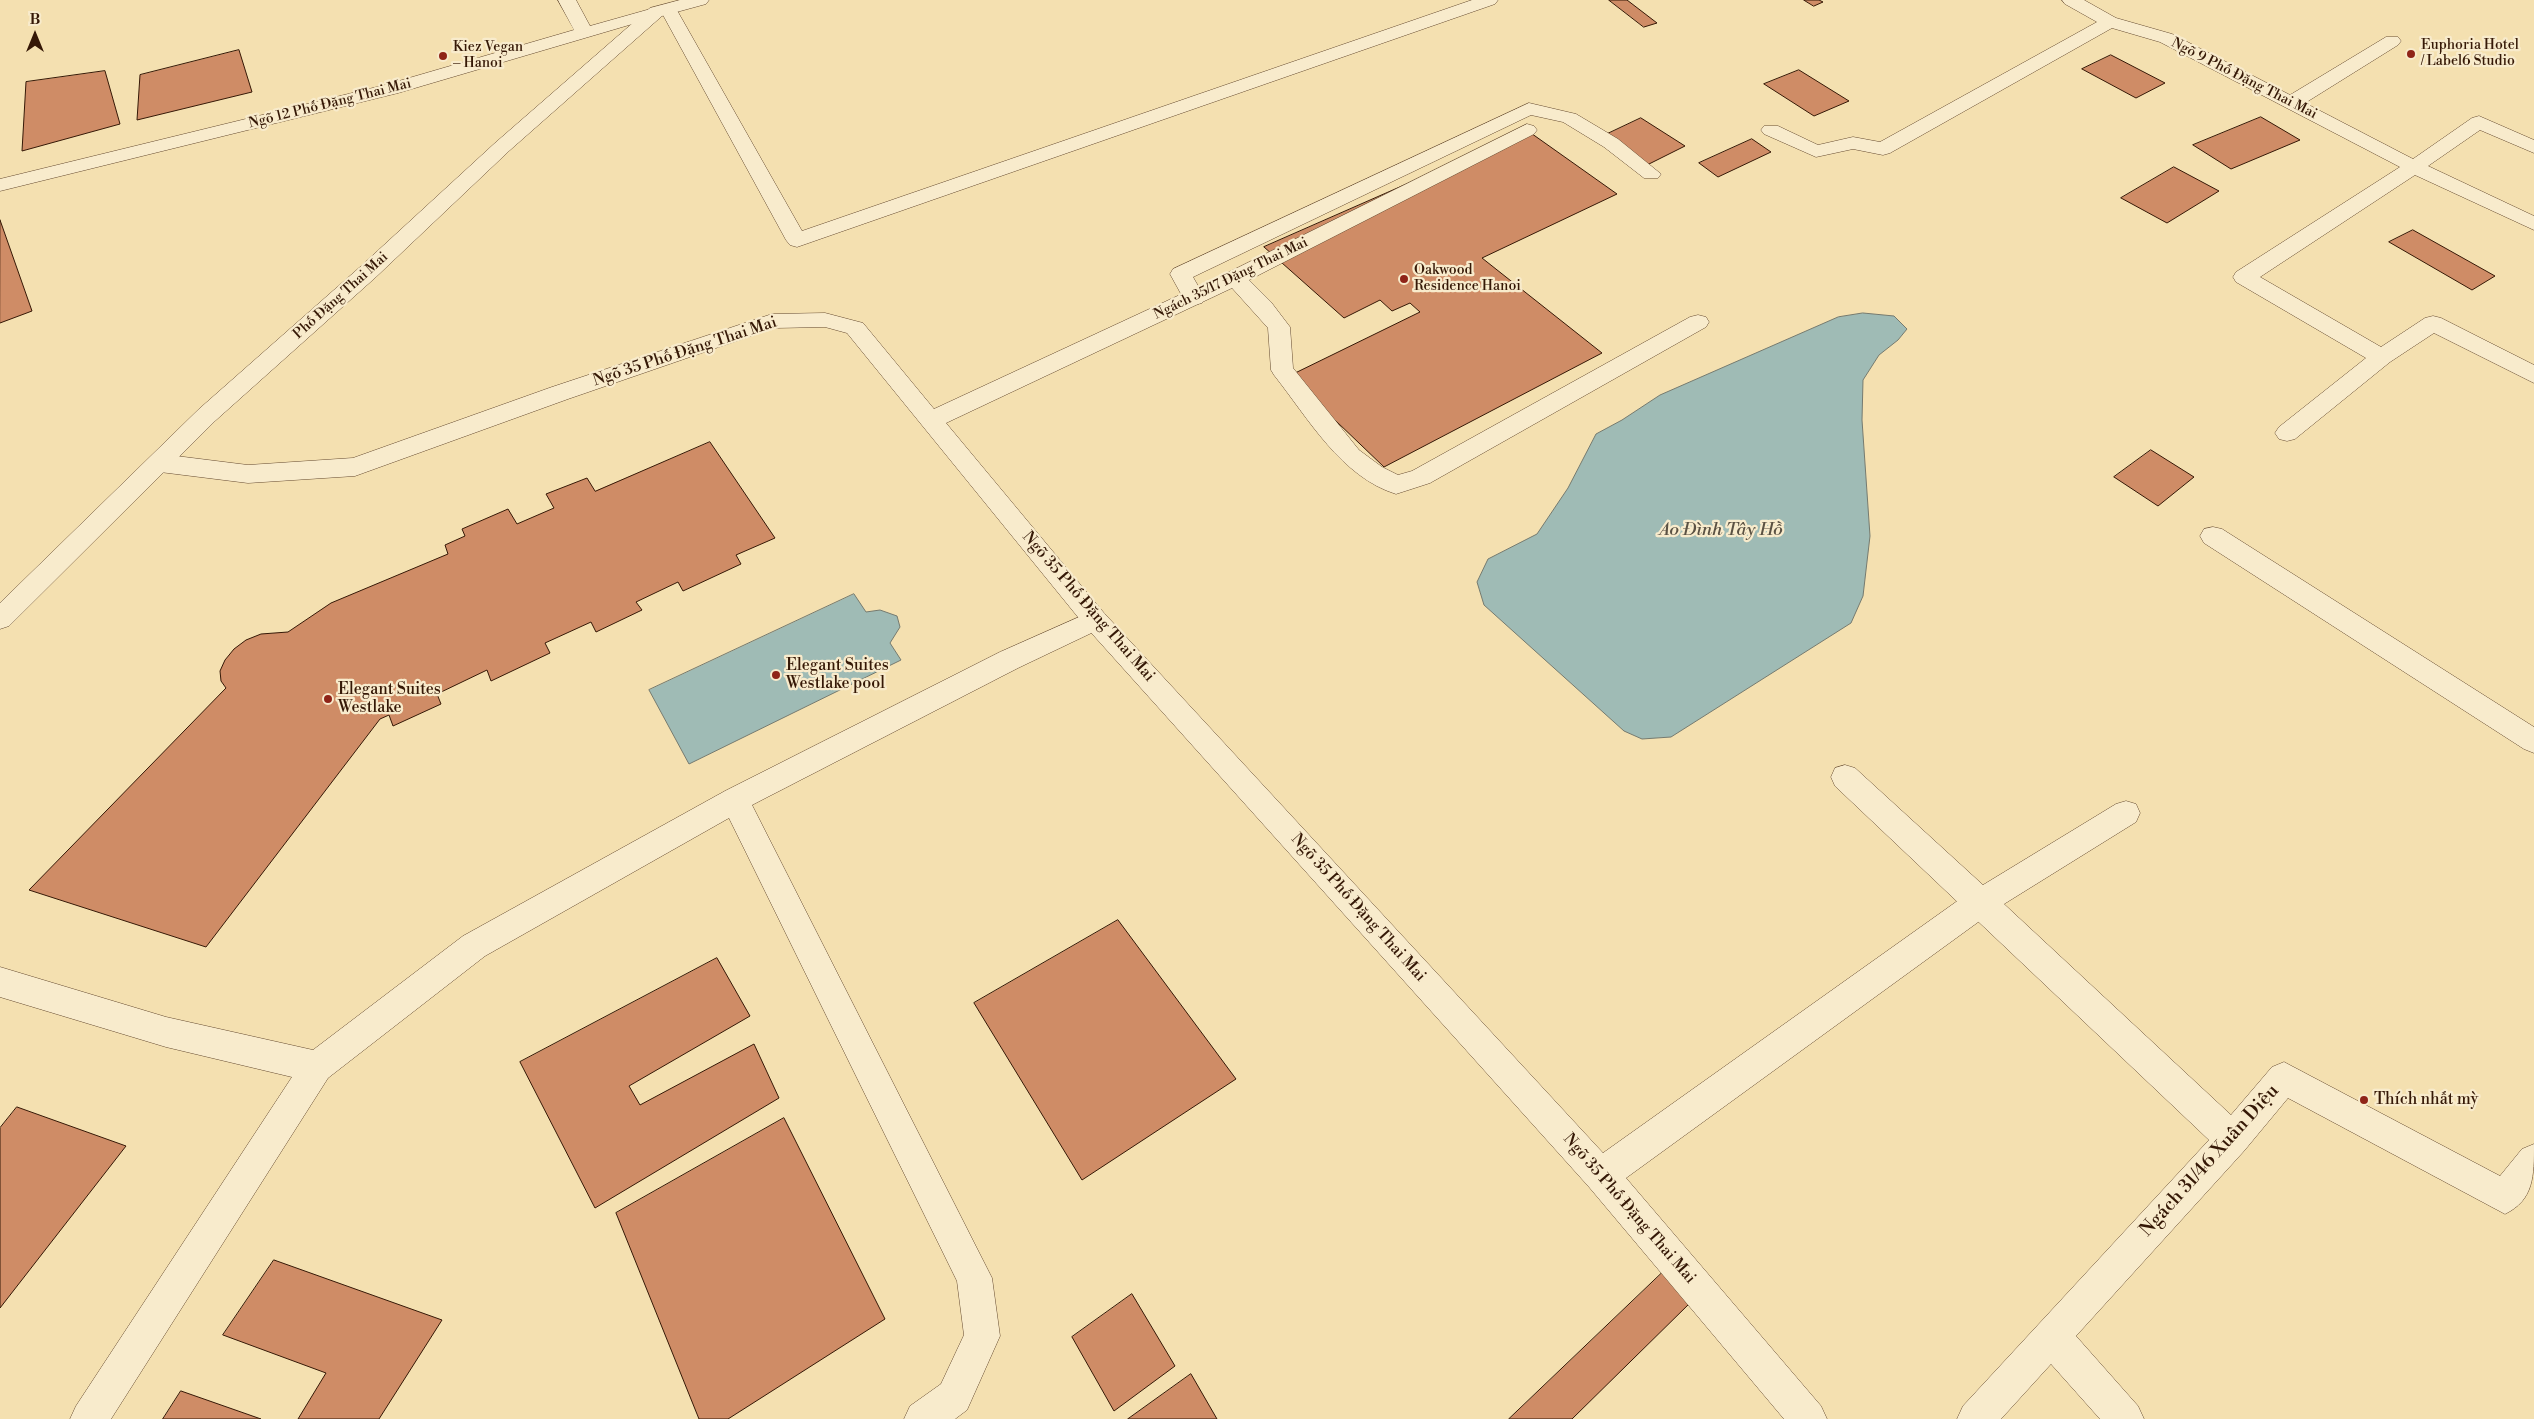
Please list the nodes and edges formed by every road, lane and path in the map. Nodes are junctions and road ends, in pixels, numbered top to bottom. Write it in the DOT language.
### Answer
graph roads {
  1 [pos="567,0"];
  2 [pos="700,0"];
  3 [pos="1489,0"];
  4 [pos="2071,0"];
  5 [pos="666,7"];
  6 [pos="2110,22"];
  7 [pos="584,32"];
  8 [pos="2392,41"];
  9 [pos="2291,103"];
  10 [pos="1527,130"];
  11 [pos="1771,130"];
  12 [pos="2534,147"];
  13 [pos="2414,167"];
  14 [pos="1651,174"];
  15 [pos="0,185"];
  16 [pos="2534,224"];
  17 [pos="1235,278"];
  18 [pos="1194,298"];
  19 [pos="1698,322"];
  20 [pos="2382,357"];
  21 [pos="2534,375"];
  22 [pos="931,420"];
  23 [pos="2287,432"];
  24 [pos="160,463"];
  25 [pos="2212,536"];
  26 [pos="0,619"];
  27 [pos="1095,620"];
  28 [pos="2534,741"];
  29 [pos="1845,777"];
  30 [pos="735,800"];
  31 [pos="2126,813"];
  32 [pos="1981,902"];
  33 [pos="0,982"];
  34 [pos="317,1067"];
  35 [pos="2232,1139"];
  36 [pos="2534,1161"];
  37 [pos="1601,1175"];
  38 [pos="2052,1337"];
  39 [pos="89,1419"];
  40 [pos="923,1419"];
  41 [pos="1808,1419"];
  42 [pos="1976,1419"];
  43 [pos="2126,1419"];
  1 -- 7 [label="street"];
  2 -- 5 [label="street, Phố Đặng Thai Mai"];
  3 -- 5 [label="street"];
  4 -- 6 [label="street, Ngõ 9 Phố Đặng Thai Mai"];
  5 -- 7 [label="street, Ngõ 12 Phố Đặng Thai Mai"];
  5 -- 24 [label="street, Phố Đặng Thai Mai"];
  6 -- 9 [label="street, Ngõ 9 Phố Đặng Thai Mai"];
  6 -- 11 [label="street"];
  7 -- 15 [label="street, Ngõ 12 Phố Đặng Thai Mai"];
  8 -- 9 [label="street"];
  9 -- 13 [label="street, Ngõ 9 Phố Đặng Thai Mai"];
  10 -- 17 [label="street, Ngách 35/17 Đặng Thai Mai"];
  12 -- 13 [label="street"];
  13 -- 16 [label="street, Ngõ 9 Phố Đặng Thai Mai"];
  13 -- 20 [label="street"];
  14 -- 18 [label="street"];
  17 -- 18 [label="street, Ngách 35/17 Đặng Thai Mai"];
  17 -- 19 [label="street"];
  18 -- 22 [label="street, Ngách 35/17 Đặng Thai Mai"];
  20 -- 21 [label="street"];
  20 -- 23 [label="street"];
  22 -- 24 [label="street, Ngõ 35 Phố Đặng Thai Mai"];
  22 -- 27 [label="street, Ngõ 35 Phố Đặng Thai Mai"];
  24 -- 26 [label="street, Phố Đặng Thai Mai"];
  25 -- 28 [label="street"];
  27 -- 30 [label="street"];
  27 -- 37 [label="street, Ngõ 35 Phố Đặng Thai Mai"];
  29 -- 32 [label="street"];
  30 -- 34 [label="street"];
  30 -- 40 [label="street"];
  31 -- 32 [label="street"];
  32 -- 35 [label="street"];
  32 -- 37 [label="street"];
  33 -- 34 [label="street"];
  34 -- 39 [label="street"];
  35 -- 36 [label="street, Ngách 31/46 Xuân Diệu"];
  35 -- 38 [label="street, Ngách 31/46 Xuân Diệu"];
  37 -- 41 [label="street, Ngõ 35 Phố Đặng Thai Mai"];
  38 -- 42 [label="street, Ngách 31/46 Xuân Diệu"];
  38 -- 43 [label="street"];
}
